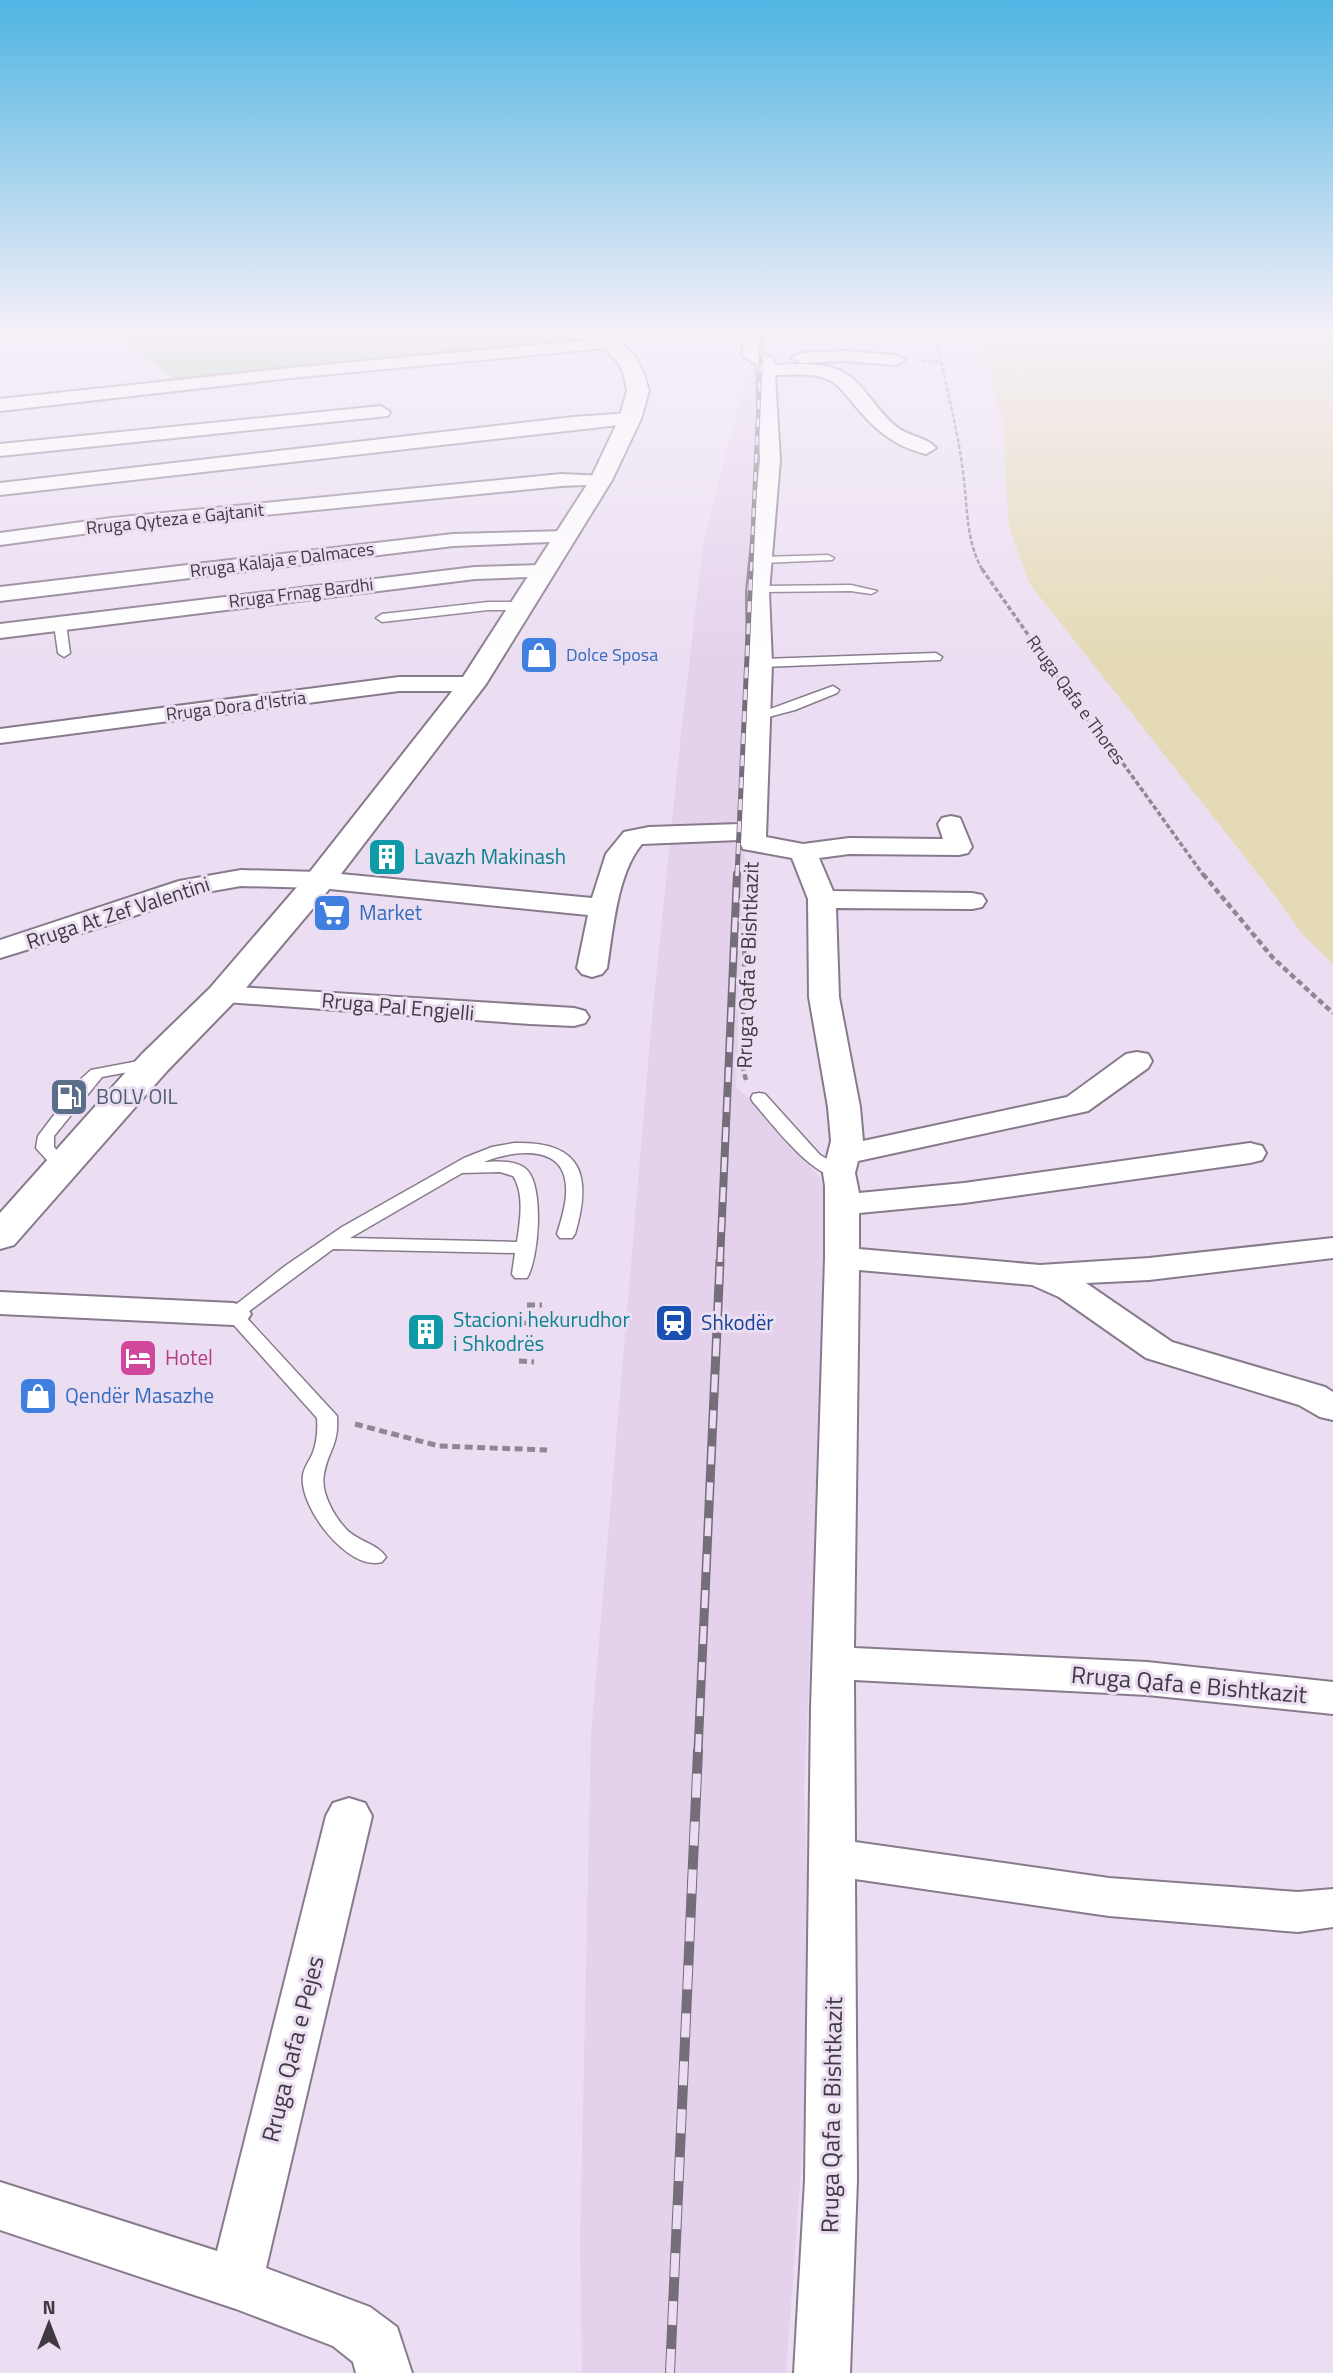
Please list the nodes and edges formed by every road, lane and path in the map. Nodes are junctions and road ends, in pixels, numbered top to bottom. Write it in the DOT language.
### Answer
graph roads {
  1 [pos="93,441"];
  2 [pos="418,441"];
  3 [pos="620,441"];
  4 [pos="769,441"];
  5 [pos="903,441"];
  6 [pos="957,441"];
  7 [pos="926,448"];
  8 [pos="0,450"];
  9 [pos="601,480"];
  10 [pos="0,489"];
  11 [pos="566,537"];
  12 [pos="0,539"];
  13 [pos="828,558"];
  14 [pos="544,571"];
  15 [pos="760,575"];
  16 [pos="872,591"];
  17 [pos="0,594"];
  18 [pos="523,606"];
  19 [pos="382,618"];
  20 [pos="60,624"];
  21 [pos="0,631"];
  22 [pos="64,653"];
  23 [pos="936,657"];
  24 [pos="760,663"];
  25 [pos="472,684"];
  26 [pos="833,690"];
  27 [pos="757,716"];
  28 [pos="0,736"];
  29 [pos="951,824"];
  30 [pos="752,838"];
  31 [pos="803,852"];
  32 [pos="320,880"];
  33 [pos="822,899"];
  34 [pos="972,901"];
  35 [pos="603,907"];
  36 [pos="0,949"];
  37 [pos="592,968"];
  38 [pos="222,995"];
  39 [pos="1333,1013"];
  40 [pos="574,1017"];
  41 [pos="1136,1061"];
  42 [pos="759,1098"];
  43 [pos="1250,1153"];
  44 [pos="455,1168"];
  45 [pos="841,1178"];
  46 [pos="566,1234"];
  47 [pos="0,1237"];
  48 [pos="329,1243"];
  49 [pos="525,1248"];
  50 [pos="1333,1248"];
  51 [pos="842,1258"];
  52 [pos="521,1274"];
  53 [pos="1038,1275"];
  54 [pos="0,1303"];
  55 [pos="527,1305"];
  56 [pos="542,1305"];
  57 [pos="233,1314"];
  58 [pos="524,1323"];
  59 [pos="540,1323"];
  60 [pos="522,1341"];
  61 [pos="537,1342"];
  62 [pos="519,1361"];
  63 [pos="534,1362"];
  64 [pos="1333,1408"];
  65 [pos="327,1416"];
  66 [pos="547,1450"];
  67 [pos="375,1557"];
  68 [pos="835,1663"];
  69 [pos="1333,1698"];
  70 [pos="349,1815"];
  71 [pos="832,1857"];
  72 [pos="1333,1908"];
  73 [pos="0,2206"];
  74 [pos="236,2283"];
  75 [pos="384,2373"];
  76 [pos="822,2373"];
  1 -- 8 [label="street"];
  2 -- 10 [label="street"];
  3 -- 9 [label="main road"];
  4 -- 15 [label="street, Rruga Qafa e Bishtkazit"];
  5 -- 7 [label="street"];
  6 -- 39 [label="path, Rruga Qafa e Thores"];
  9 -- 11 [label="main road"];
  9 -- 12 [label="street, Rruga Qyteza e Gajtanit"];
  11 -- 14 [label="main road"];
  11 -- 17 [label="street, Rruga Kalaja e Dalmaces"];
  13 -- 15 [label="lane"];
  14 -- 18 [label="main road"];
  14 -- 20 [label="street, Rruga Frnag Bardhi"];
  15 -- 16 [label="lane"];
  15 -- 24 [label="street, Rruga Qafa e Bishtkazit"];
  18 -- 19 [label="lane"];
  18 -- 25 [label="main road"];
  20 -- 21 [label="street, Rruga Frnag Bardhi"];
  20 -- 22 [label="lane"];
  23 -- 24 [label="lane"];
  24 -- 27 [label="street, Rruga Qafa e Bishtkazit"];
  25 -- 28 [label="street, Rruga Dora d'Istria"];
  25 -- 32 [label="main road"];
  26 -- 27 [label="lane"];
  27 -- 30 [label="street, Rruga Qafa e Bishtkazit"];
  29 -- 31 [label="street, Rruga Qafa e Bishtkazit"];
  30 -- 31 [label="street, Rruga Qafa e Bishtkazit"];
  30 -- 35 [label="street"];
  30 -- 42 [label="path, Rruga Qafa e Bishtkazit"];
  31 -- 33 [label="street, Rruga Qafa e Bishtkazit"];
  32 -- 35 [label="street"];
  32 -- 36 [label="street, Rruga At Zef Valentini"];
  32 -- 38 [label="main road"];
  33 -- 34 [label="street"];
  33 -- 45 [label="street, Rruga Qafa e Bishtkazit"];
  35 -- 37 [label="street"];
  38 -- 40 [label="street, Rruga Pal Engjelli"];
  38 -- 47 [label="main road"];
  41 -- 45 [label="street"];
  42 -- 45 [label="lane, Rruga Qafa e Bishtkazit"];
  43 -- 45 [label="street"];
  44 -- 46 [label="lane"];
  44 -- 48 [label="lane"];
  44 -- 49 [label="lane"];
  45 -- 51 [label="street, Rruga Qafa e Bishtkazit"];
  48 -- 49 [label="lane"];
  48 -- 57 [label="lane"];
  49 -- 52 [label="lane"];
  50 -- 53 [label="street"];
  51 -- 53 [label="street"];
  51 -- 68 [label="street, Rruga Qafa e Bishtkazit"];
  53 -- 64 [label="street"];
  54 -- 57 [label="street"];
  55 -- 56 [label="path"];
  57 -- 65 [label="lane"];
  58 -- 59 [label="path"];
  60 -- 61 [label="path"];
  62 -- 63 [label="path"];
  65 -- 66 [label="path"];
  65 -- 67 [label="lane"];
  68 -- 69 [label="street, Rruga Qafa e Bishtkazit"];
  68 -- 71 [label="street, Rruga Qafa e Bishtkazit"];
  70 -- 74 [label="street, Rruga Qafa e Pejes"];
  71 -- 72 [label="street"];
  71 -- 76 [label="street, Rruga Qafa e Bishtkazit"];
  73 -- 74 [label="street"];
  74 -- 75 [label="street"];
}
